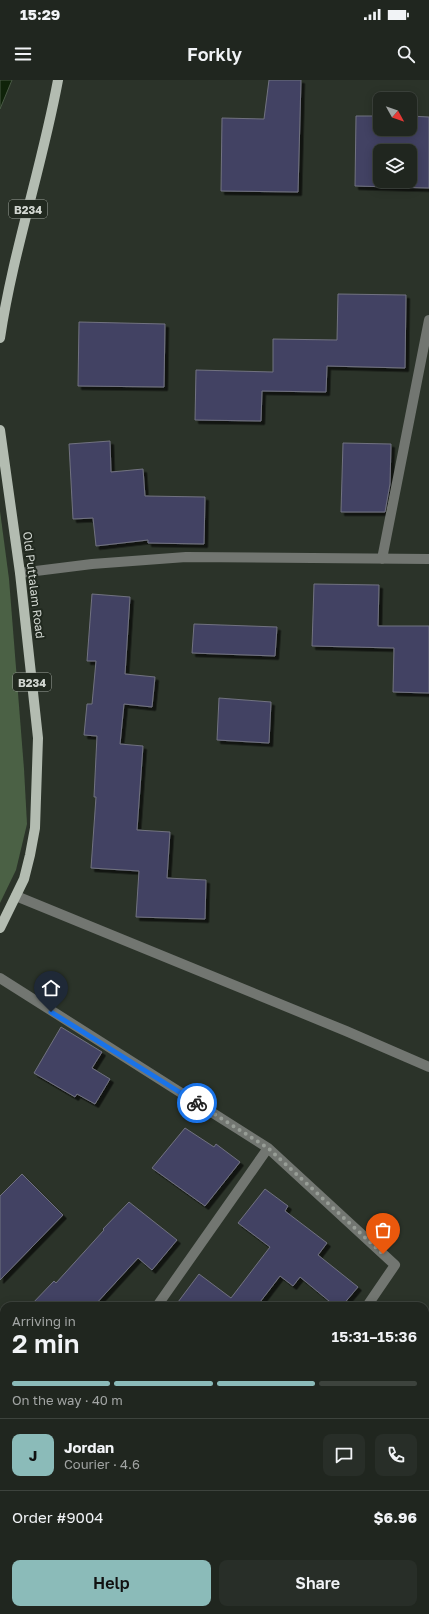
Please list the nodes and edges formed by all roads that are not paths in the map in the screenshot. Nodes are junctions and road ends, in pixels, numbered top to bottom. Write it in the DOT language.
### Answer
graph roads {
  1 [pos="58,80"];
  2 [pos="429,320"];
  3 [pos="0,338"];
  4 [pos="0,430"];
  5 [pos="382,559"];
  6 [pos="429,559"];
  7 [pos="20,573"];
  8 [pos="16,896"];
  9 [pos="0,928"];
  10 [pos="0,978"];
  11 [pos="429,1067"];
  12 [pos="268,1148"];
  13 [pos="160,1302"];
  14 [pos="370,1302"];
  1 -- 3 [label="main road, B234"];
  2 -- 5 [label="street"];
  4 -- 7 [label="main road, Old Puttalam Road / B234"];
  5 -- 6 [label="street"];
  5 -- 7 [label="street"];
  7 -- 8 [label="main road, Old Puttalam Road / B234"];
  8 -- 9 [label="main road, Old Puttalam Road / B234"];
  8 -- 11 [label="street"];
  10 -- 12 [label="street"];
  12 -- 13 [label="street"];
  12 -- 14 [label="street"];
}
